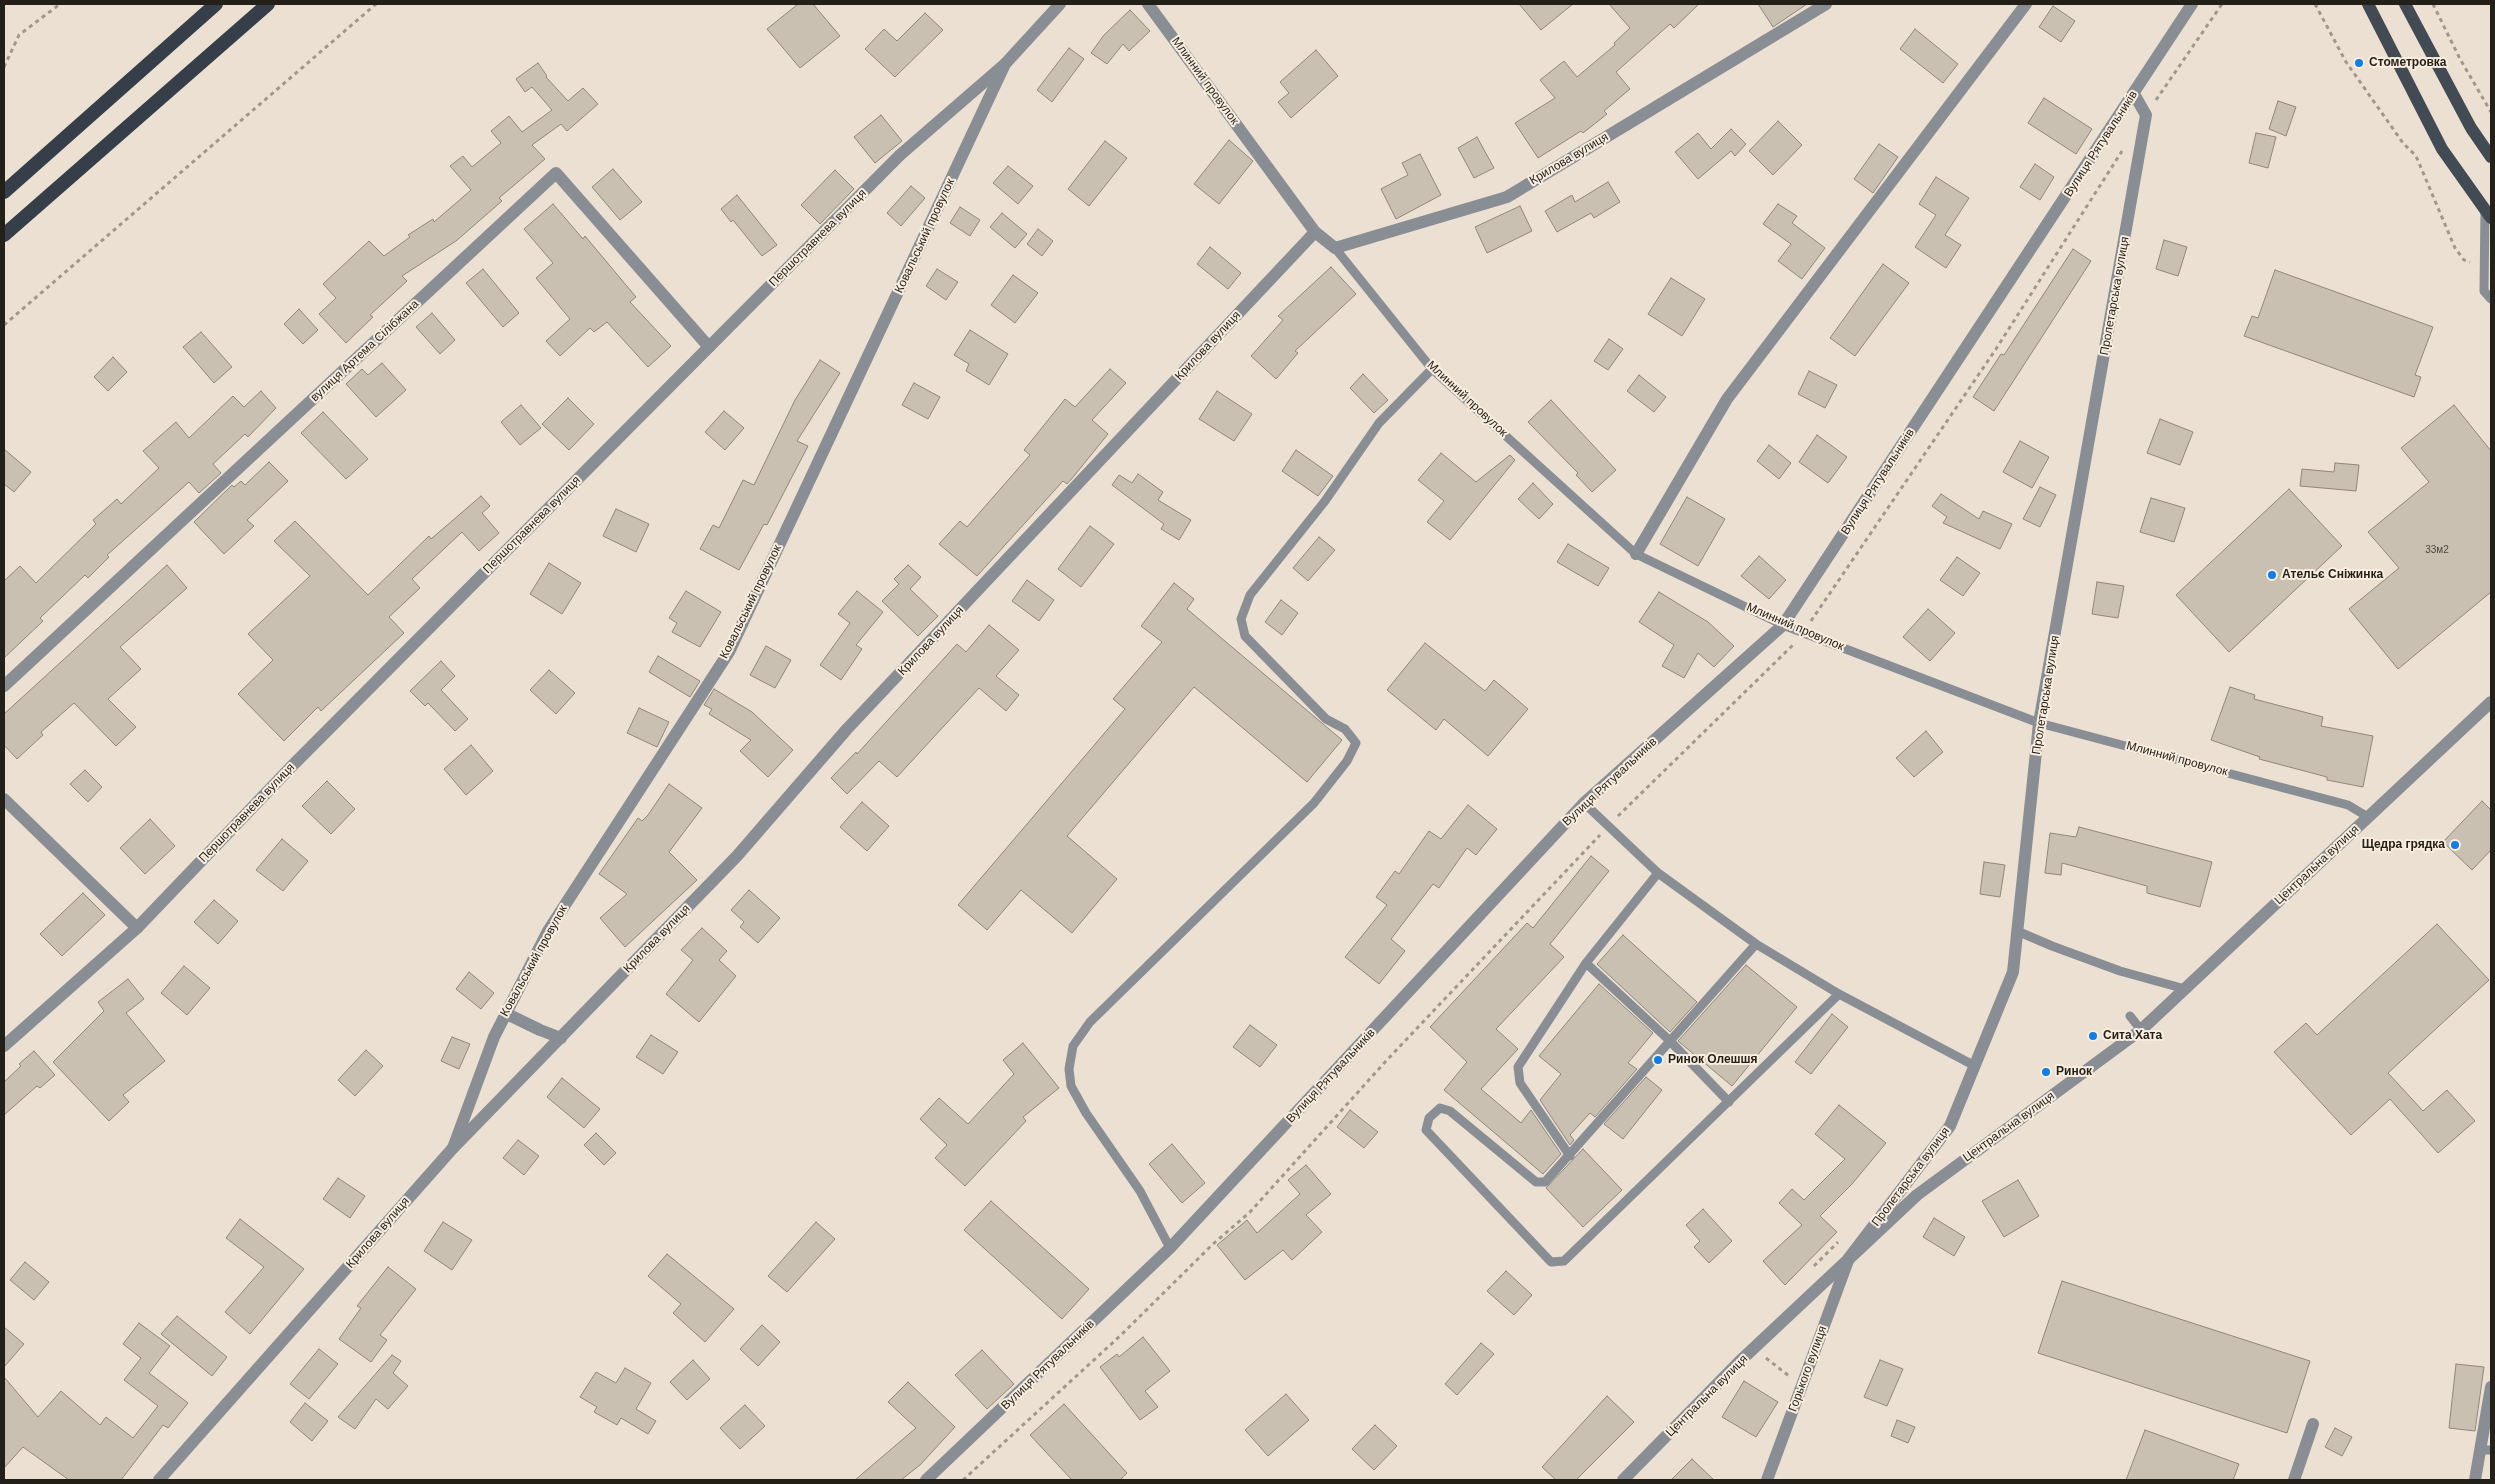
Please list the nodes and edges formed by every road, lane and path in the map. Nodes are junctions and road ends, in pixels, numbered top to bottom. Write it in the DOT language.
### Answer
graph roads {
  1 [pos="60,4"];
  2 [pos="216,4"];
  3 [pos="268,4"];
  4 [pos="376,4"];
  5 [pos="1060,4"];
  6 [pos="1148,4"];
  7 [pos="1826,4"];
  8 [pos="2026,4"];
  9 [pos="2192,4"];
  10 [pos="2222,4"];
  11 [pos="2314,4"];
  12 [pos="2368,4"];
  13 [pos="2405,4"];
  14 [pos="2433,4"];
  15 [pos="1005,64"];
  16 [pos="4,67"];
  17 [pos="2134,94"];
  18 [pos="2491,112"];
  19 [pos="2146,115"];
  20 [pos="2491,157"];
  21 [pos="4,192"];
  22 [pos="2488,214"];
  23 [pos="1315,232"];
  24 [pos="4,235"];
  25 [pos="1335,248"];
  26 [pos="2484,267"];
  27 [pos="2491,299"];
  28 [pos="4,325"];
  29 [pos="708,347"];
  30 [pos="1432,368"];
  31 [pos="1636,554"];
  32 [pos="1784,625"];
  33 [pos="4,686"];
  34 [pos="2491,702"];
  35 [pos="2039,723"];
  36 [pos="4,799"];
  37 [pos="1584,803"];
  38 [pos="2368,817"];
  39 [pos="1658,873"];
  40 [pos="137,928"];
  41 [pos="2017,931"];
  42 [pos="1756,944"];
  43 [pos="1586,963"];
  44 [pos="2185,989"];
  45 [pos="1839,994"];
  46 [pos="504,1012"];
  47 [pos="2130,1016"];
  48 [pos="2141,1030"];
  49 [pos="562,1038"];
  50 [pos="1669,1040"];
  51 [pos="4,1046"];
  52 [pos="1975,1066"];
  53 [pos="1729,1102"];
  54 [pos="453,1148"];
  55 [pos="1570,1156"];
  56 [pos="1840,1240"];
  57 [pos="1170,1248"];
  58 [pos="1849,1258"];
  59 [pos="1808,1273"];
  60 [pos="2491,1387"];
  61 [pos="2313,1424"];
  62 [pos="2486,1450"];
  63 [pos="159,1480"];
  64 [pos="926,1480"];
  65 [pos="1623,1480"];
  66 [pos="1767,1480"];
  67 [pos="2294,1480"];
  68 [pos="2475,1480"];
  1 -- 16 [label="path"];
  2 -- 21 [label="highway"];
  3 -- 24 [label="highway"];
  4 -- 28 [label="path"];
  5 -- 15 [label="street, Першотравнева вулиця"];
  6 -- 23 [label="street, Млинний провулок"];
  7 -- 25 [label="street, Крилова вулиця"];
  8 -- 31 [label="street"];
  9 -- 17 [label="street, Вулиця Рятувальників"];
  10 -- 19 [label="path"];
  11 -- 26 [label="path"];
  12 -- 22 [label="main road"];
  13 -- 20 [label="main road"];
  14 -- 18 [label="path"];
  15 -- 29 [label="street, Першотравнева вулиця"];
  15 -- 46 [label="street, Ковальський провулок"];
  17 -- 19 [label="street"];
  17 -- 32 [label="street, Вулиця Рятувальників"];
  19 -- 35 [label="street, Пролетарська вулиця"];
  22 -- 26 [label="lane"];
  23 -- 25 [label="street"];
  23 -- 49 [label="street, Крилова вулиця"];
  25 -- 30 [label="lane, Млинний провулок"];
  26 -- 27 [label="lane"];
  29 -- 33 [label="street, вулиця Артема Сілібжана"];
  29 -- 40 [label="street, Першотравнева вулиця"];
  30 -- 31 [label="lane, Млинний провулок"];
  30 -- 57 [label="lane"];
  31 -- 32 [label="lane, Млинний провулок"];
  32 -- 35 [label="lane, Млинний провулок"];
  32 -- 37 [label="street, Вулиця Рятувальників"];
  34 -- 38 [label="street, Центральна вулиця"];
  35 -- 38 [label="lane, Млинний провулок"];
  35 -- 41 [label="street, Пролетарська вулиця"];
  36 -- 40 [label="street"];
  37 -- 39 [label="lane"];
  37 -- 57 [label="street, Вулиця Рятувальників"];
  38 -- 44 [label="street, Центральна вулиця"];
  39 -- 42 [label="lane"];
  39 -- 43 [label="lane"];
  40 -- 51 [label="street, Першотравнева вулиця"];
  41 -- 44 [label="lane"];
  41 -- 52 [label="street, Пролетарська вулиця"];
  42 -- 45 [label="lane"];
  42 -- 50 [label="lane"];
  43 -- 50 [label="lane"];
  43 -- 55 [label="lane"];
  44 -- 48 [label="street, Центральна вулиця"];
  45 -- 52 [label="lane"];
  45 -- 53 [label="lane"];
  46 -- 49 [label="street"];
  46 -- 54 [label="street, Ковальський провулок"];
  47 -- 48 [label="lane"];
  48 -- 58 [label="street, Центральна вулиця"];
  49 -- 54 [label="street, Крилова вулиця"];
  50 -- 53 [label="lane"];
  50 -- 55 [label="lane"];
  52 -- 58 [label="street, Пролетарська вулиця"];
  53 -- 55 [label="lane"];
  54 -- 63 [label="street, Крилова вулиця"];
  56 -- 59 [label="path"];
  57 -- 64 [label="street, Вулиця Рятувальників"];
  58 -- 65 [label="street, Центральна вулиця"];
  58 -- 66 [label="street, Горького вулиця"];
  60 -- 62 [label="street"];
  61 -- 67 [label="street"];
  62 -- 68 [label="street"];
}
